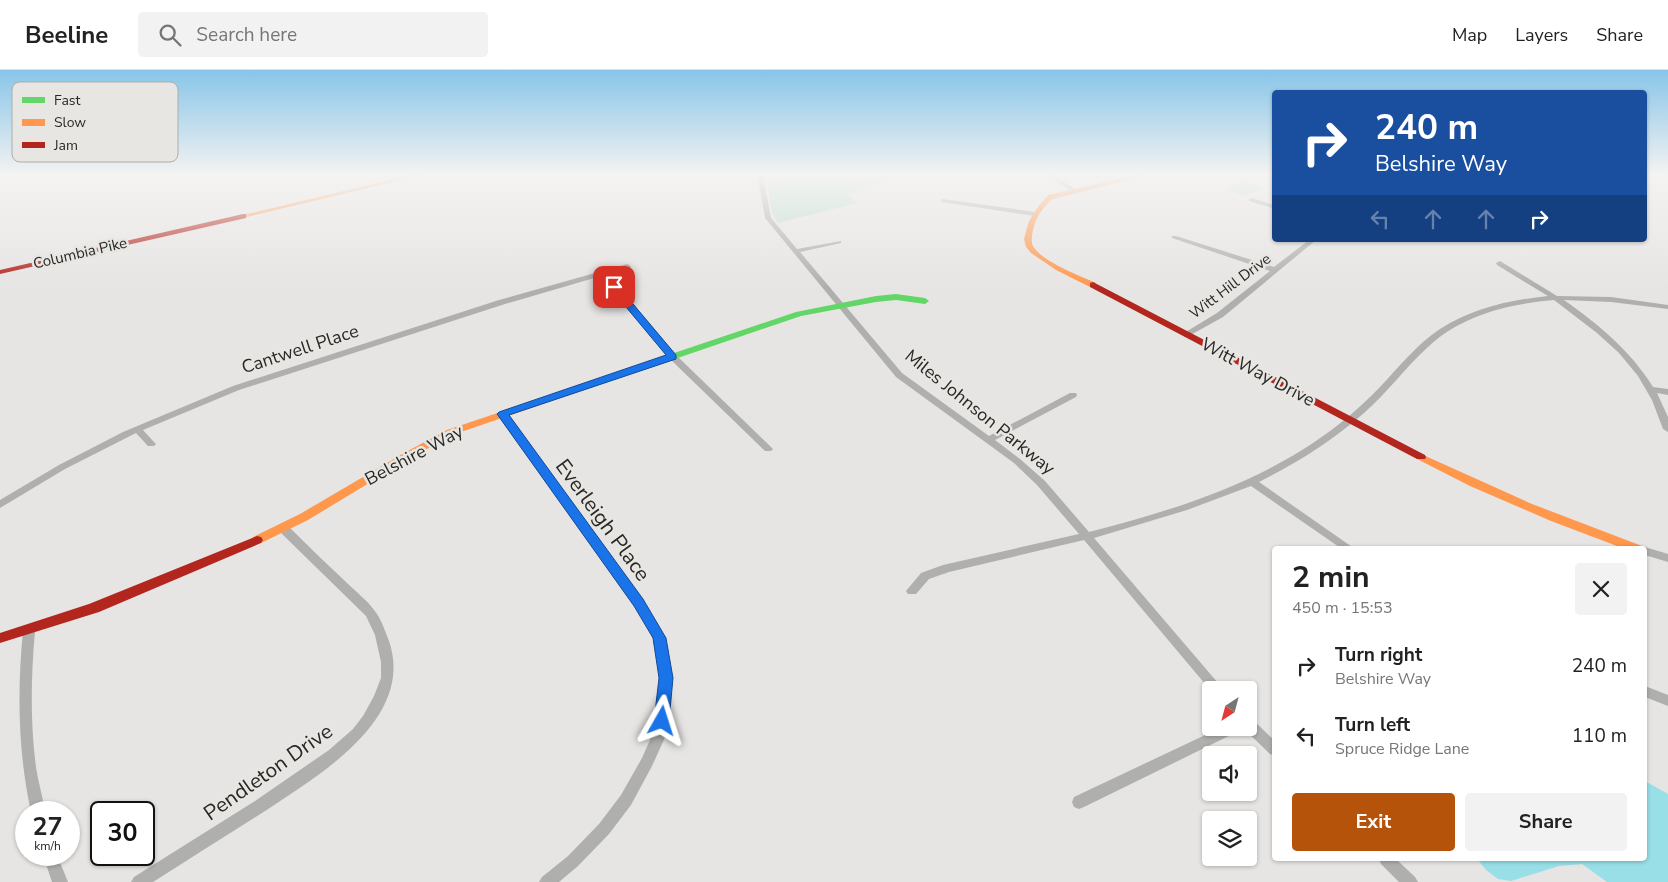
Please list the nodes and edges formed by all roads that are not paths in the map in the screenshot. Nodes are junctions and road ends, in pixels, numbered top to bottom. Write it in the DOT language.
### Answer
graph roads {
  1 [pos="259,212"];
  2 [pos="767,212"];
  3 [pos="1021,212"];
  4 [pos="1035,214"];
  5 [pos="1174,237"];
  6 [pos="839,242"];
  7 [pos="1310,242"];
  8 [pos="795,251"];
  9 [pos="1500,263"];
  10 [pos="627,266"];
  11 [pos="1275,270"];
  12 [pos="0,272"];
  13 [pos="603,273"];
  14 [pos="1558,299"];
  15 [pos="925,301"];
  16 [pos="841,305"];
  17 [pos="1668,307"];
  18 [pos="1187,335"];
  19 [pos="672,357"];
  20 [pos="1651,389"];
  21 [pos="1668,392"];
  22 [pos="1073,395"];
  23 [pos="502,414"];
  24 [pos="1350,421"];
  25 [pos="138,429"];
  26 [pos="1668,429"];
  27 [pos="988,440"];
  28 [pos="151,444"];
  29 [pos="768,449"];
  30 [pos="1252,482"];
  31 [pos="0,505"];
  32 [pos="283,528"];
  33 [pos="1088,536"];
  34 [pos="1345,546"];
  35 [pos="1630,546"];
  36 [pos="1647,552"];
  37 [pos="1668,558"];
  38 [pos="912,591"];
  39 [pos="29,630"];
  40 [pos="0,638"];
  41 [pos="1210,681"];
  42 [pos="1647,692"];
  43 [pos="1668,701"];
  44 [pos="1258,734"];
  45 [pos="1215,736"];
  46 [pos="1272,747"];
  47 [pos="35,801"];
  48 [pos="1079,802"];
  49 [pos="1388,861"];
  50 [pos="54,866"];
  51 [pos="60,882"];
  52 [pos="139,882"];
  53 [pos="547,882"];
  54 [pos="1410,882"];
  1 -- 12 [label="street, Columbia Pike"];
  2 -- 8 [label="street, Miles Johnson Parkway"];
  3 -- 4 [label="street"];
  4 -- 18 [label="street, Witt Way Drive"];
  5 -- 11 [label="street"];
  6 -- 8 [label="street"];
  7 -- 11 [label="street, Witt Hill Drive"];
  8 -- 16 [label="street, Miles Johnson Parkway"];
  9 -- 14 [label="street"];
  10 -- 13 [label="street, Cantwell Place"];
  11 -- 18 [label="street, Witt Hill Drive"];
  13 -- 19 [label="street"];
  13 -- 25 [label="street, Cantwell Place"];
  14 -- 17 [label="street"];
  14 -- 20 [label="street"];
  14 -- 24 [label="street"];
  15 -- 16 [label="street, Belshire Way"];
  16 -- 19 [label="street, Belshire Way"];
  16 -- 27 [label="street, Miles Johnson Parkway"];
  18 -- 24 [label="street, Witt Way Drive"];
  19 -- 23 [label="street, Belshire Way"];
  19 -- 29 [label="street"];
  20 -- 21 [label="street"];
  20 -- 26 [label="street"];
  22 -- 27 [label="street"];
  23 -- 32 [label="street, Belshire Way"];
  23 -- 53 [label="street, Everleigh Place"];
  24 -- 30 [label="street"];
  24 -- 35 [label="street, Witt Way Drive"];
  25 -- 28 [label="street"];
  25 -- 31 [label="street, Cantwell Place"];
  27 -- 33 [label="street, Miles Johnson Parkway"];
  30 -- 33 [label="street"];
  30 -- 34 [label="street"];
  32 -- 39 [label="street, Belshire Way"];
  32 -- 52 [label="street, Pendleton Drive"];
  33 -- 38 [label="street"];
  33 -- 41 [label="street, Miles Johnson Parkway"];
  36 -- 37 [label="street"];
  39 -- 40 [label="street, Belshire Way"];
  39 -- 47 [label="street"];
  42 -- 43 [label="street"];
  44 -- 46 [label="street"];
  45 -- 48 [label="street"];
  49 -- 54 [label="street"];
  50 -- 51 [label="street"];
}
